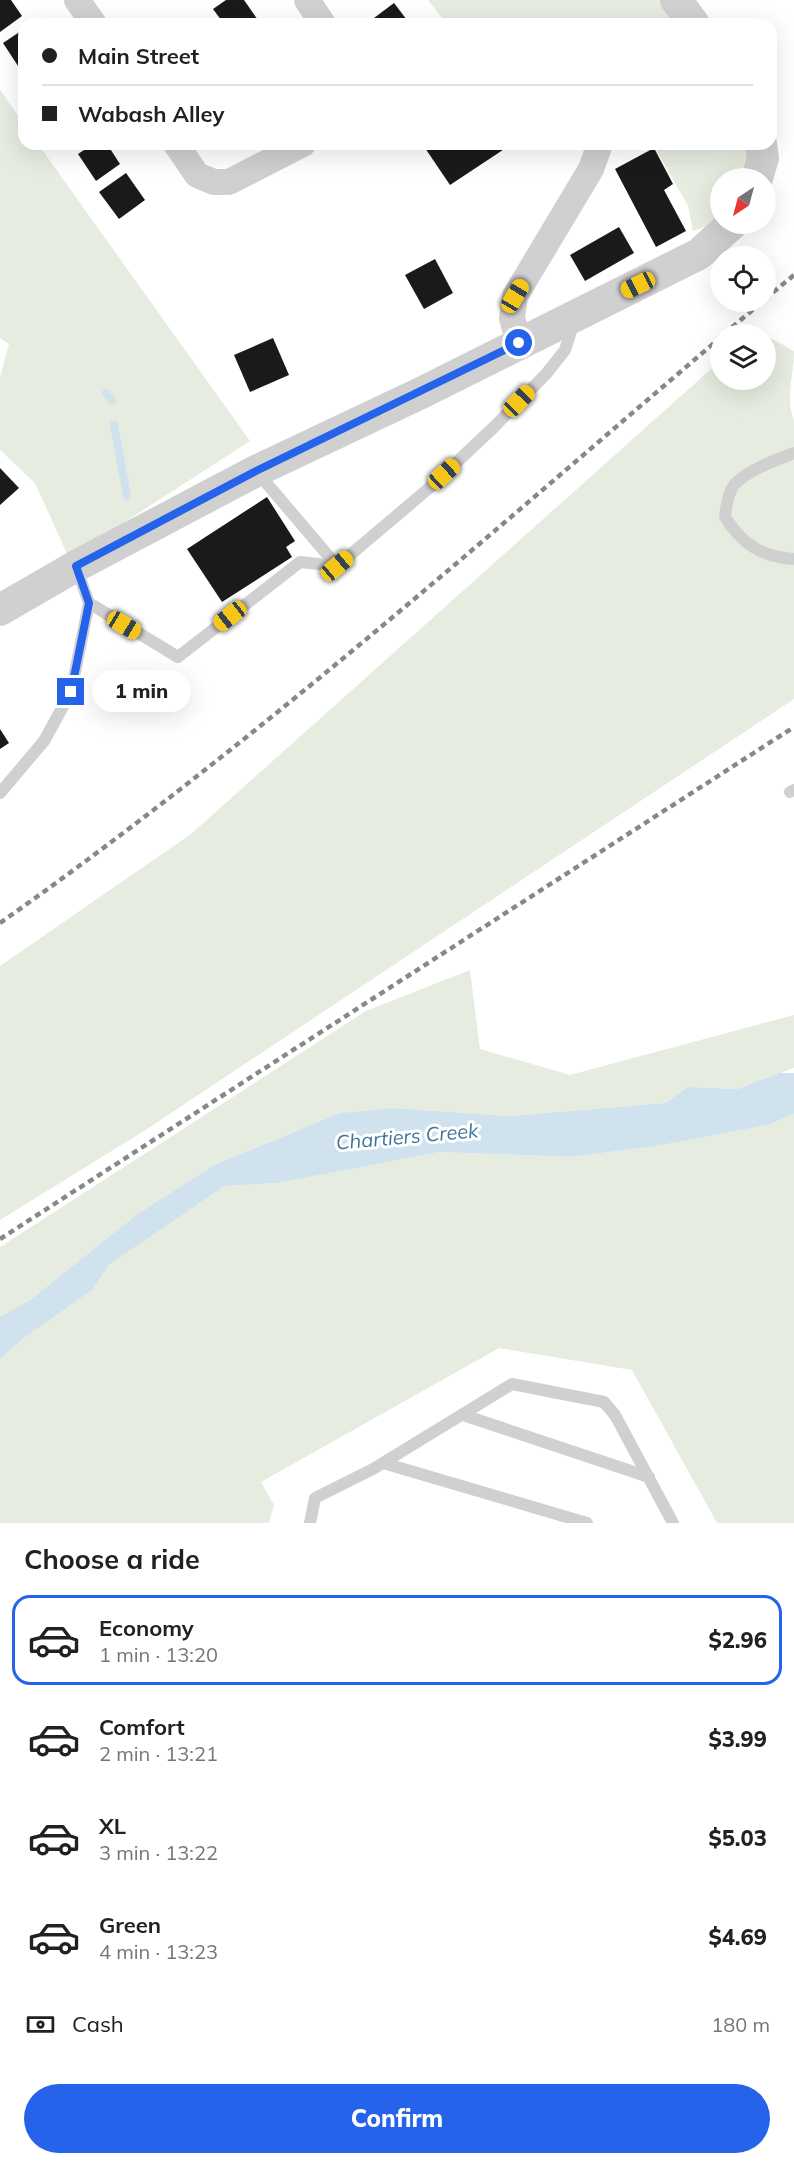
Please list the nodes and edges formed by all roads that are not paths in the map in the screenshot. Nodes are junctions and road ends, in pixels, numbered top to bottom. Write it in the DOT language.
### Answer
graph roads {
  1 [pos="77,0"];
  2 [pos="307,0"];
  3 [pos="676,0"];
  4 [pos="90,18"];
  5 [pos="319,18"];
  6 [pos="690,18"];
  7 [pos="180,150"];
  8 [pos="291,150"];
  9 [pos="598,150"];
  10 [pos="762,150"];
  11 [pos="760,168"];
  12 [pos="721,234"];
  13 [pos="576,315"];
  14 [pos="519,343"];
  15 [pos="794,453"];
  16 [pos="256,471"];
  17 [pos="794,559"];
  18 [pos="76,566"];
  19 [pos="337,566"];
  20 [pos="89,603"];
  21 [pos="0,610"];
  22 [pos="0,793"];
  23 [pos="463,1414"];
  24 [pos="383,1463"];
  25 [pos="649,1477"];
  26 [pos="310,1523"];
  27 [pos="587,1523"];
  28 [pos="674,1523"];
  1 -- 4 [label="street"];
  2 -- 5 [label="street"];
  3 -- 6 [label="street"];
  7 -- 8 [label="street"];
  9 -- 14 [label="street"];
  10 -- 11 [label="street"];
  12 -- 13 [label="street"];
  13 -- 14 [label="street"];
  13 -- 19 [label="lane"];
  14 -- 16 [label="street"];
  15 -- 17 [label="lane"];
  16 -- 18 [label="street"];
  16 -- 19 [label="lane"];
  18 -- 20 [label="lane"];
  18 -- 21 [label="street"];
  19 -- 20 [label="lane"];
  20 -- 22 [label="lane"];
  23 -- 24 [label="lane"];
  23 -- 25 [label="lane"];
  23 -- 25 [label="lane"];
  24 -- 26 [label="lane"];
  24 -- 27 [label="lane"];
  25 -- 28 [label="lane"];
}
